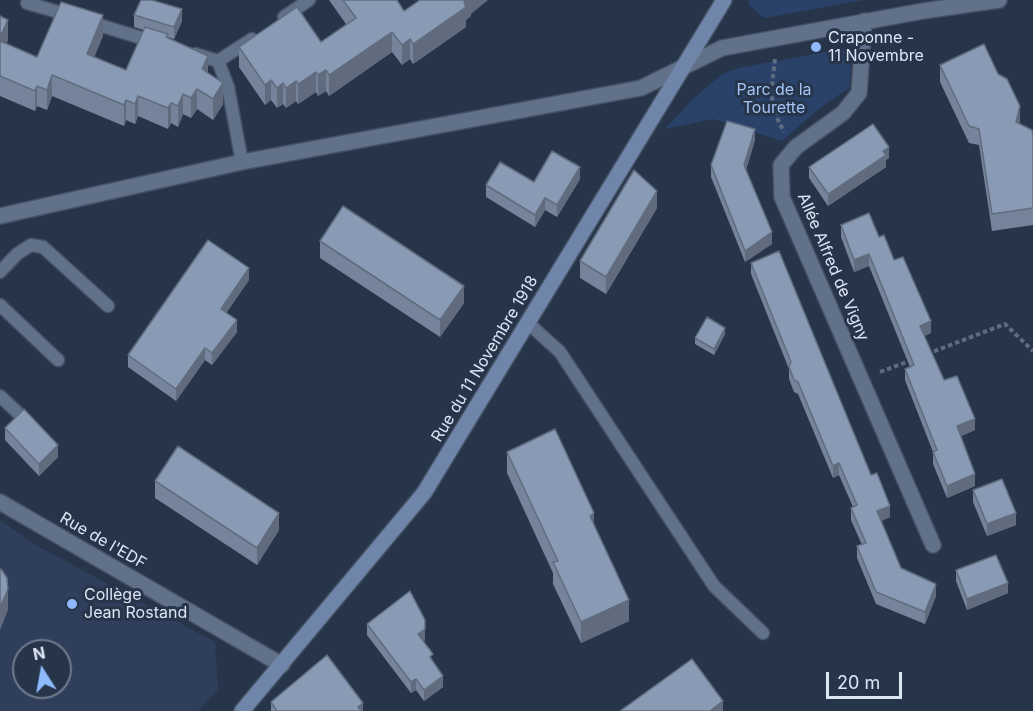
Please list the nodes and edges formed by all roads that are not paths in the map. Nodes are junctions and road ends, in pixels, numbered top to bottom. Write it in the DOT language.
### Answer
graph roads {
  1 [pos="309,0"];
  2 [pos="724,0"];
  3 [pos="999,0"];
  4 [pos="27,3"];
  5 [pos="864,21"];
  6 [pos="162,44"];
  7 [pos="184,51"];
  8 [pos="218,61"];
  9 [pos="685,64"];
  10 [pos="242,162"];
  11 [pos="0,216"];
  12 [pos="0,272"];
  13 [pos="0,305"];
  14 [pos="108,306"];
  15 [pos="528,323"];
  16 [pos="58,360"];
  17 [pos="0,396"];
  18 [pos="18,413"];
  19 [pos="0,502"];
  20 [pos="933,545"];
  21 [pos="764,633"];
  22 [pos="282,665"];
  23 [pos="242,711"];
  1 -- 8 [label="lane"];
  2 -- 9 [label="main road, Rue du 11 Novembre 1918"];
  3 -- 5 [label="street"];
  4 -- 6 [label="lane"];
  5 -- 9 [label="street"];
  5 -- 20 [label="street, Allée Alfred de Vigny"];
  7 -- 8 [label="lane"];
  8 -- 10 [label="lane"];
  9 -- 10 [label="street"];
  9 -- 15 [label="main road, Rue du 11 Novembre 1918"];
  10 -- 11 [label="street"];
  12 -- 14 [label="lane"];
  13 -- 16 [label="lane"];
  15 -- 21 [label="lane"];
  15 -- 22 [label="main road, Rue du 11 Novembre 1918"];
  17 -- 18 [label="lane"];
  19 -- 22 [label="street, Rue de l'EDF"];
  22 -- 23 [label="main road, Rue du 11 Novembre 1918"];
}
